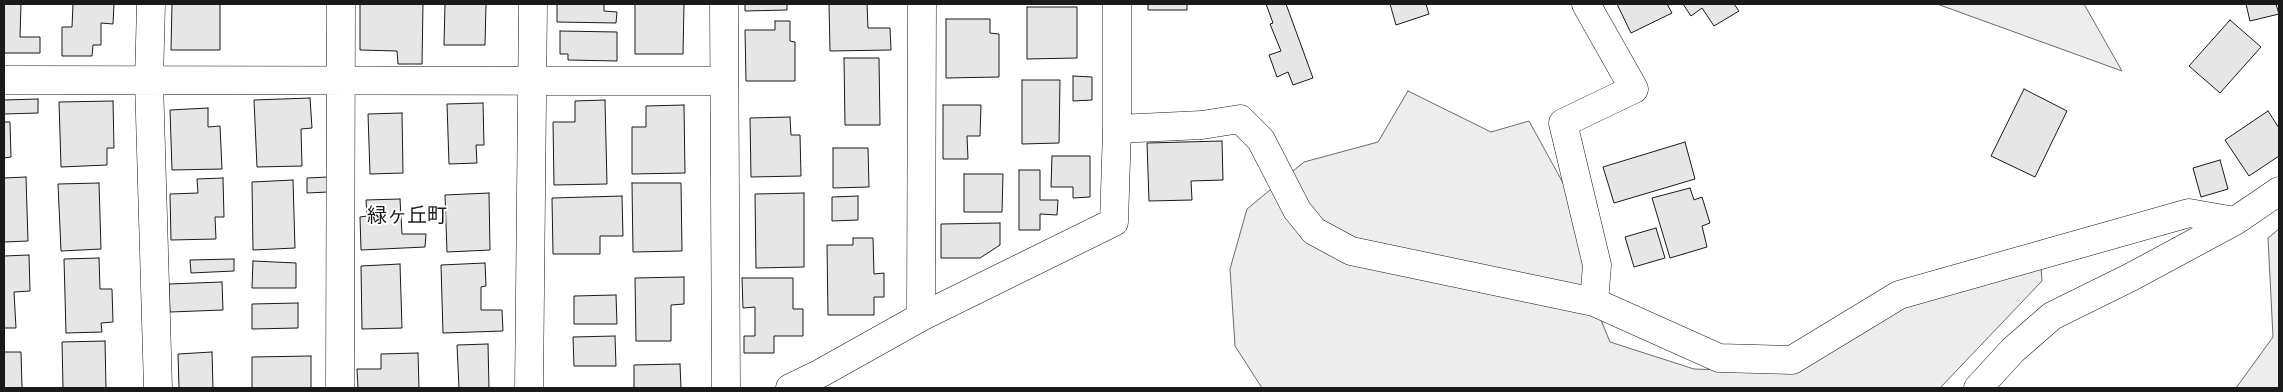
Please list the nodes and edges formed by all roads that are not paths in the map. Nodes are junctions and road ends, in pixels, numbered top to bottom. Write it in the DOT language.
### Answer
graph roads {
  1 [pos="151,4"];
  2 [pos="341,4"];
  3 [pos="533,4"];
  4 [pos="724,4"];
  5 [pos="922,4"];
  6 [pos="1117,4"];
  7 [pos="1586,4"];
  8 [pos="4,80"];
  9 [pos="149,81"];
  10 [pos="340,81"];
  11 [pos="532,81"];
  12 [pos="724,81"];
  13 [pos="1117,129"];
  14 [pos="2279,191"];
  15 [pos="2235,221"];
  16 [pos="1594,302"];
  17 [pos="921,317"];
  18 [pos="158,388"];
  19 [pos="340,388"];
  20 [pos="529,388"];
  21 [pos="726,388"];
  22 [pos="790,388"];
  23 [pos="1978,388"];
  1 -- 9 [label="street"];
  2 -- 10 [label="street"];
  3 -- 11 [label="street"];
  4 -- 12 [label="street"];
  5 -- 17 [label="street"];
  6 -- 13 [label="street"];
  7 -- 16 [label="street"];
  8 -- 9 [label="street"];
  9 -- 10 [label="street"];
  9 -- 18 [label="street"];
  10 -- 11 [label="street"];
  10 -- 19 [label="street"];
  11 -- 12 [label="street"];
  11 -- 20 [label="street"];
  12 -- 21 [label="street"];
  13 -- 16 [label="street"];
  13 -- 17 [label="street"];
  14 -- 15 [label="street"];
  15 -- 16 [label="street"];
  15 -- 23 [label="street"];
  17 -- 22 [label="street"];
}
